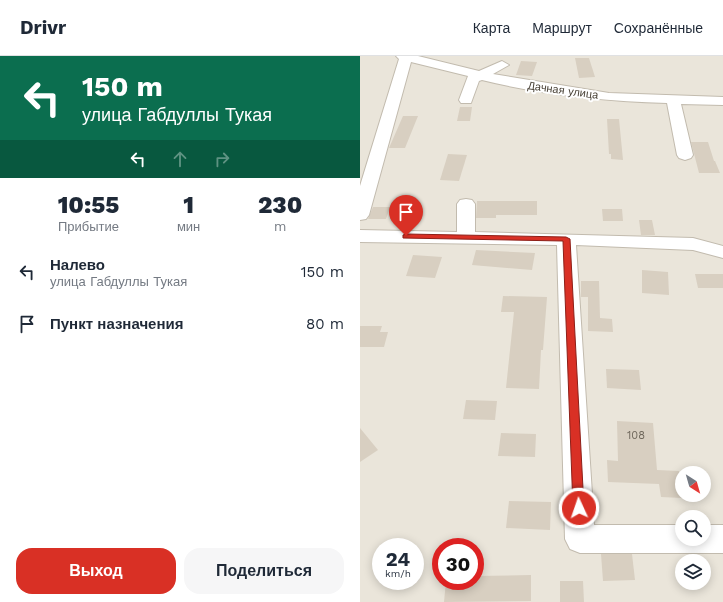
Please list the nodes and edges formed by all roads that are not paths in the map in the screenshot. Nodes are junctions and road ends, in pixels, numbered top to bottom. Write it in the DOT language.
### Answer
graph roads {
  1 [pos="404,57"];
  2 [pos="502,65"];
  3 [pos="480,75"];
  4 [pos="466,100"];
  5 [pos="673,100"];
  6 [pos="723,101"];
  7 [pos="685,155"];
  8 [pos="466,204"];
  9 [pos="360,215"];
  10 [pos="360,236"];
  11 [pos="466,238"];
  12 [pos="566,239"];
  13 [pos="723,252"];
  14 [pos="723,539"];
  1 -- 3 [label="street, Дачная улица"];
  1 -- 9 [label="street"];
  2 -- 3 [label="street"];
  3 -- 4 [label="street"];
  3 -- 5 [label="street, Дачная улица"];
  5 -- 6 [label="street, Дачная улица"];
  5 -- 7 [label="street"];
  8 -- 11 [label="street"];
  10 -- 11 [label="street"];
  11 -- 12 [label="street"];
  12 -- 13 [label="street"];
  12 -- 14 [label="street"];
}
